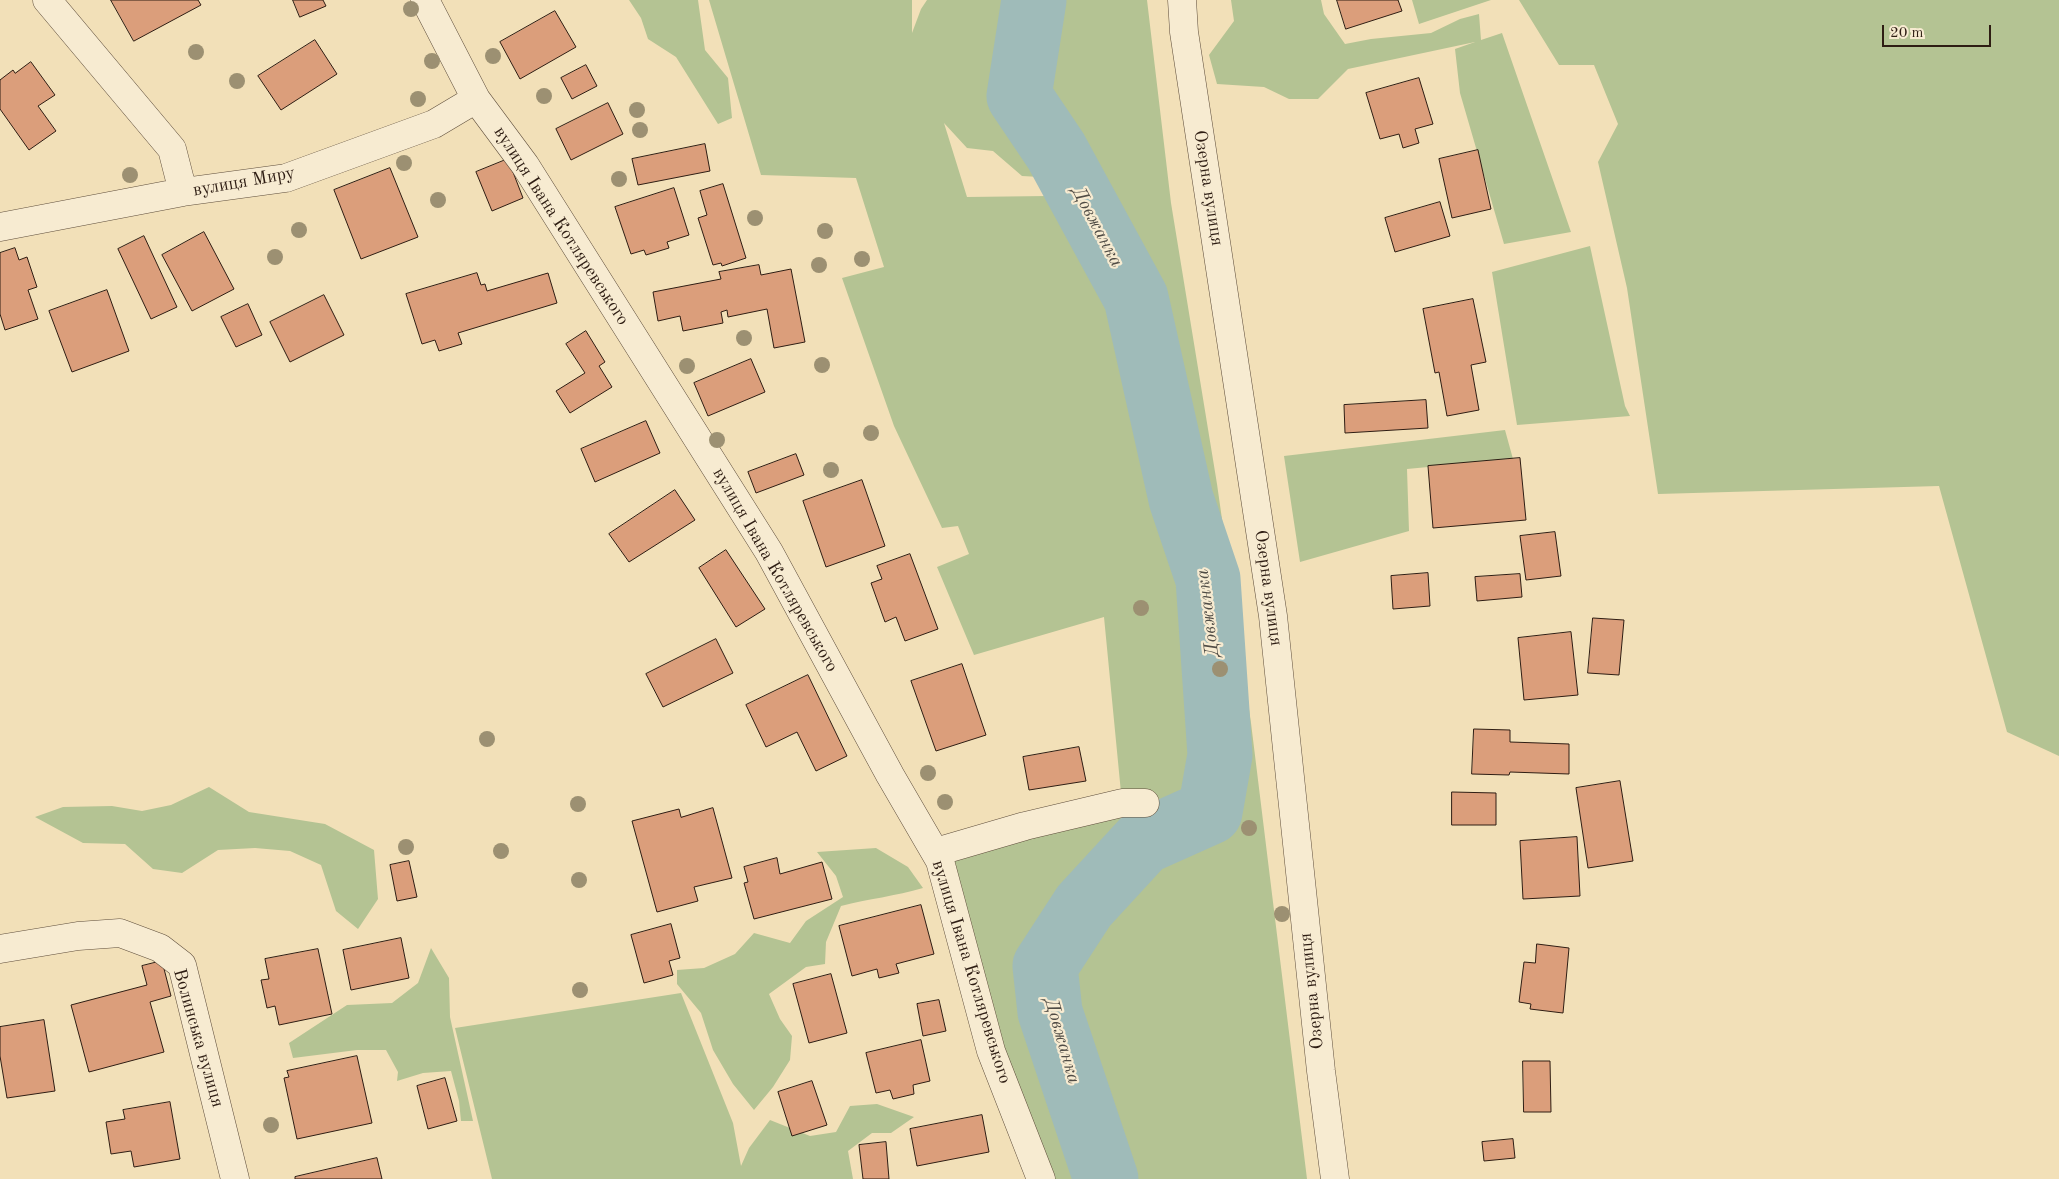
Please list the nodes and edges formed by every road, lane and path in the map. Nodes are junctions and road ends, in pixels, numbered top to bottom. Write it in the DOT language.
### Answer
graph roads {
  1 [pos="47,0"];
  2 [pos="425,0"];
  3 [pos="1182,0"];
  4 [pos="476,99"];
  5 [pos="183,192"];
  6 [pos="0,227"];
  7 [pos="1145,803"];
  8 [pos="936,852"];
  9 [pos="0,950"];
  10 [pos="235,1179"];
  11 [pos="1041,1179"];
  12 [pos="1335,1179"];
  1 -- 5 [label="street"];
  2 -- 4 [label="street, вулиця Івана Котляревського"];
  3 -- 12 [label="street, Озерна вулиця"];
  4 -- 5 [label="street, вулиця Миру"];
  4 -- 8 [label="street, вулиця Івана Котляревського"];
  5 -- 6 [label="street, вулиця Миру"];
  7 -- 8 [label="street"];
  8 -- 11 [label="street, вулиця Івана Котляревського"];
  9 -- 10 [label="street, Волинська вулиця"];
}
